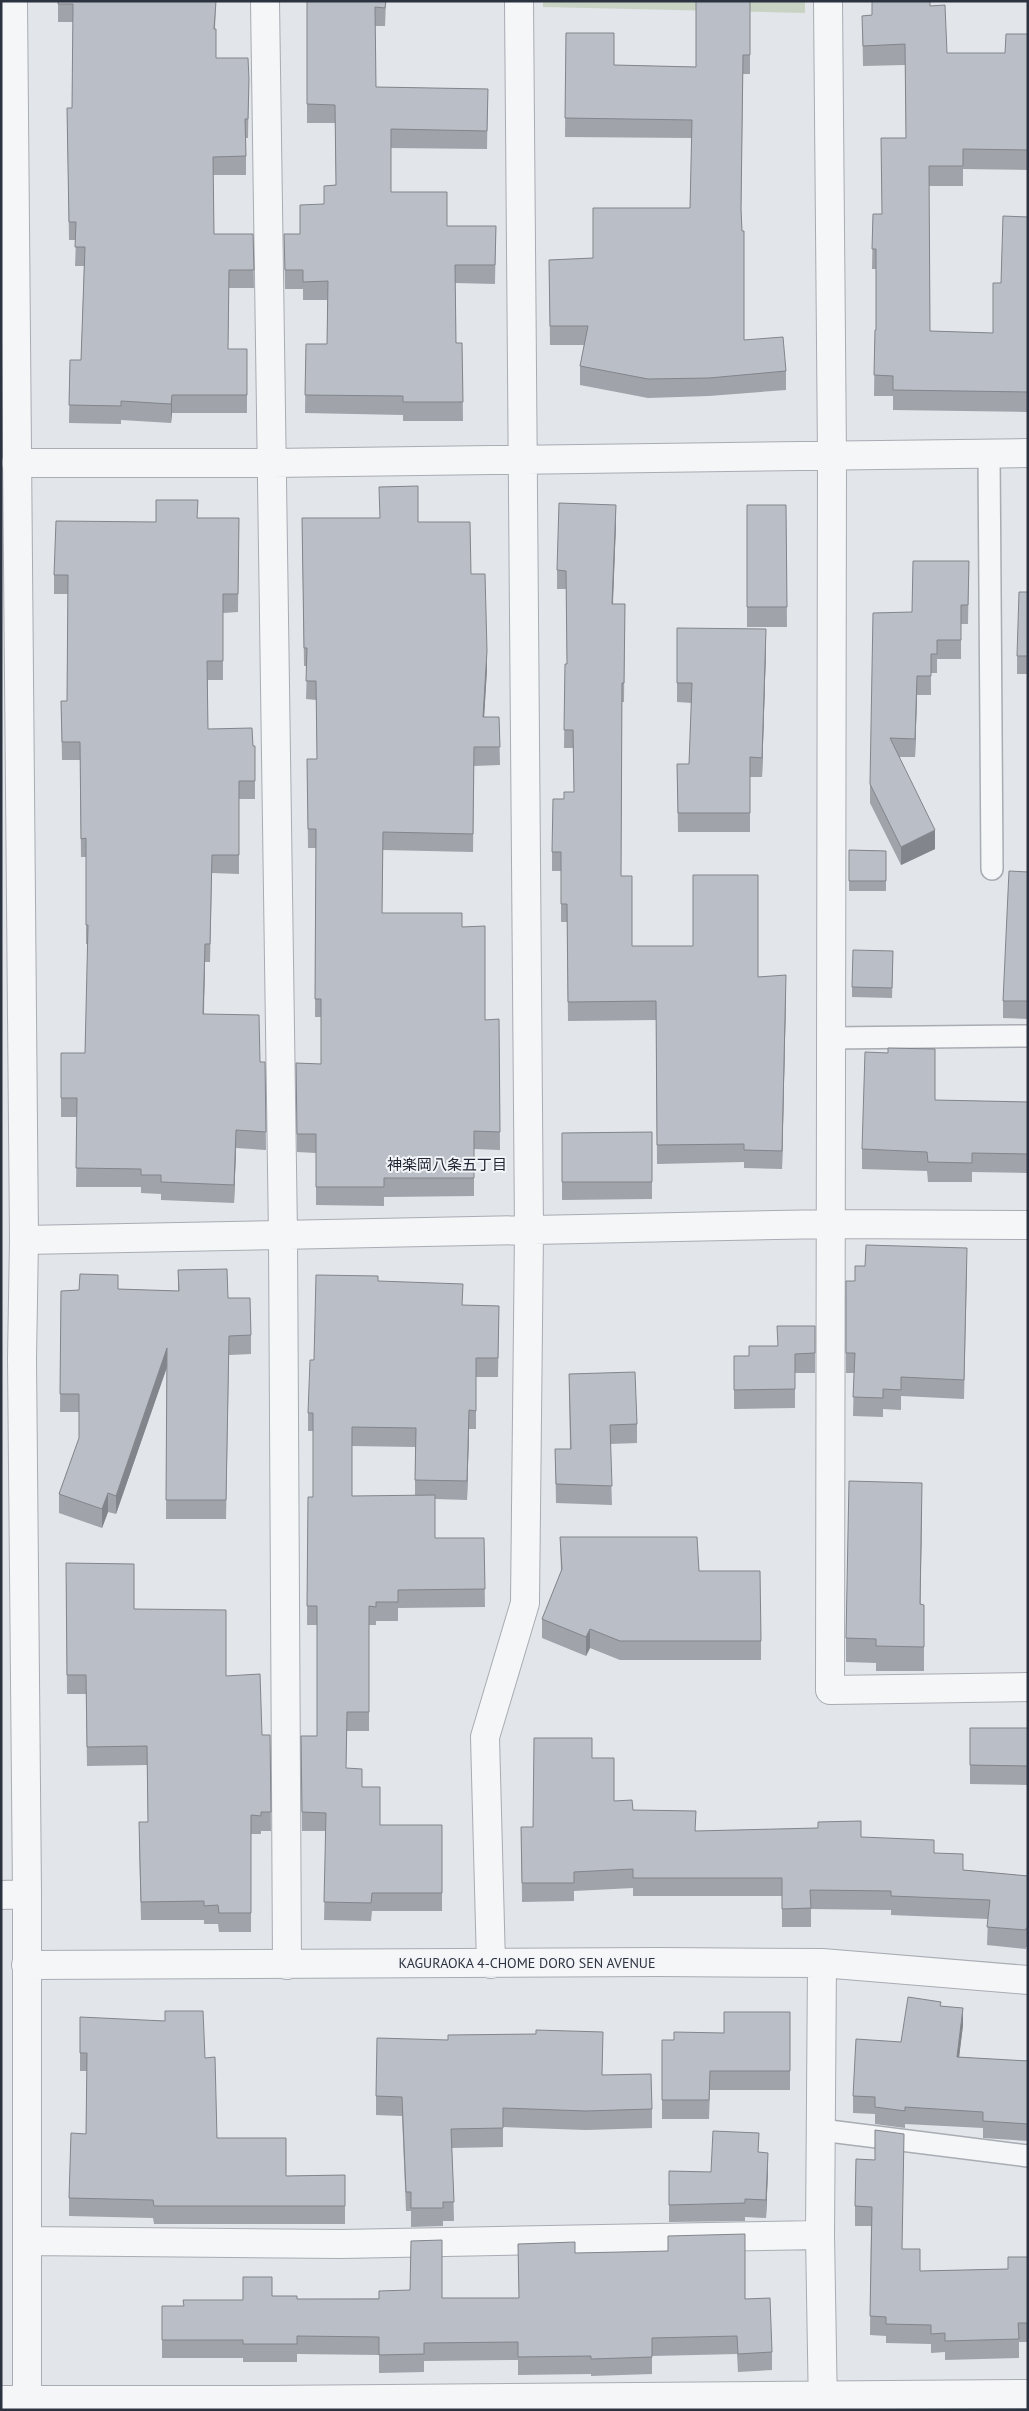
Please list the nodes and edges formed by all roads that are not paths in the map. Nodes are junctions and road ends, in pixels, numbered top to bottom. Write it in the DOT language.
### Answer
graph roads {
  1 [pos="13,1"];
  2 [pos="265,1"];
  3 [pos="519,1"];
  4 [pos="828,1"];
  5 [pos="8,352"];
  6 [pos="988,453"];
  7 [pos="1028,453"];
  8 [pos="832,456"];
  9 [pos="524,458"];
  10 [pos="16,463"];
  11 [pos="273,463"];
  12 [pos="11,853"];
  13 [pos="992,869"];
  14 [pos="1028,1036"];
  15 [pos="831,1038"];
  16 [pos="831,1224"];
  17 [pos="1028,1225"];
  18 [pos="530,1231"];
  19 [pos="283,1235"];
  20 [pos="24,1240"];
  21 [pos="12,1359"];
  22 [pos="1028,1687"];
  23 [pos="14,1895"];
  24 [pos="822,1963"];
  25 [pos="491,1964"];
  26 [pos="287,1965"];
  27 [pos="26,1966"];
  28 [pos="1028,1980"];
  29 [pos="821,2130"];
  30 [pos="1028,2156"];
  31 [pos="820,2235"];
  32 [pos="27,2241"];
  33 [pos="1028,2394"];
  34 [pos="19,2403"];
  35 [pos="823,2403"];
  36 [pos="494,2404"];
  37 [pos="266,2405"];
  1 -- 5 [label="street"];
  2 -- 11 [label="street"];
  3 -- 9 [label="street"];
  4 -- 8 [label="street"];
  5 -- 10 [label="street"];
  6 -- 7 [label="street"];
  6 -- 8 [label="street"];
  6 -- 13 [label="lane"];
  8 -- 9 [label="street"];
  8 -- 15 [label="street"];
  9 -- 11 [label="street"];
  9 -- 18 [label="street"];
  10 -- 11 [label="street"];
  10 -- 12 [label="street"];
  11 -- 19 [label="street"];
  12 -- 20 [label="street"];
  14 -- 15 [label="lane"];
  15 -- 16 [label="street"];
  16 -- 17 [label="street"];
  16 -- 18 [label="street"];
  16 -- 22 [label="street"];
  18 -- 19 [label="street"];
  18 -- 25 [label="street"];
  19 -- 20 [label="street"];
  19 -- 26 [label="street"];
  20 -- 21 [label="street"];
  21 -- 23 [label="street"];
  23 -- 27 [label="street"];
  24 -- 25 [label="street, KAGURAOKA 4-CHOME DORO SEN AVENUE"];
  24 -- 28 [label="street, KAGURAOKA 4-CHOME DORO SEN AVENUE"];
  24 -- 29 [label="street"];
  25 -- 26 [label="street, KAGURAOKA 4-CHOME DORO SEN AVENUE"];
  26 -- 27 [label="street, KAGURAOKA 4-CHOME DORO SEN AVENUE"];
  27 -- 32 [label="street"];
  29 -- 30 [label="lane"];
  29 -- 31 [label="street"];
  31 -- 32 [label="street"];
  31 -- 35 [label="street"];
  32 -- 34 [label="street"];
  33 -- 35 [label="street"];
  34 -- 37 [label="street"];
  35 -- 36 [label="street"];
  36 -- 37 [label="street"];
}
